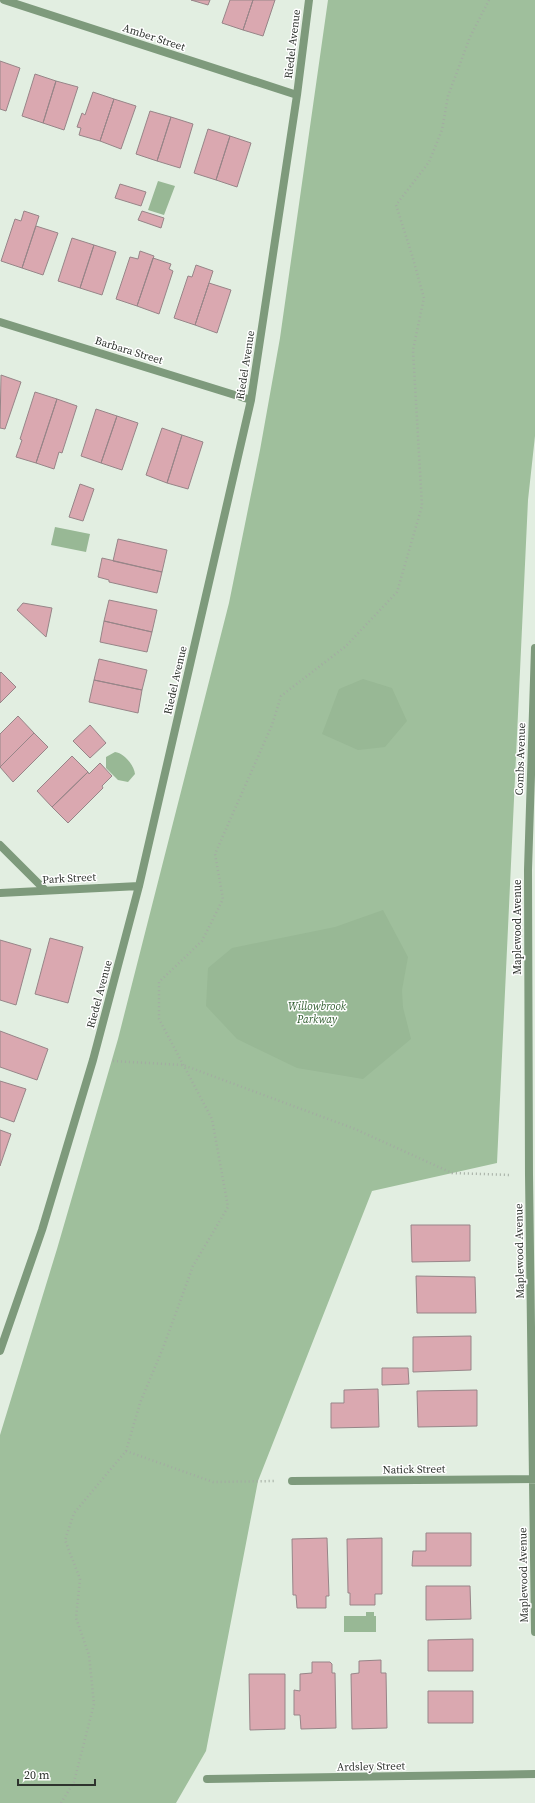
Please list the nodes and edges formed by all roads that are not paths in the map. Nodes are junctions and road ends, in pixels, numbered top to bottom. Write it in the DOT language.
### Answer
graph roads {
  1 [pos="4,0"];
  2 [pos="309,0"];
  3 [pos="297,95"];
  4 [pos="0,322"];
  5 [pos="251,400"];
  6 [pos="535,648"];
  7 [pos="0,845"];
  8 [pos="532,870"];
  9 [pos="139,886"];
  10 [pos="45,890"];
  11 [pos="0,893"];
  12 [pos="532,1175"];
  13 [pos="0,1350"];
  14 [pos="534,1479"];
  15 [pos="292,1481"];
  16 [pos="535,1632"];
  17 [pos="535,1774"];
  18 [pos="207,1779"];
  1 -- 3 [label="street, Amber Street"];
  2 -- 3 [label="street, Riedel Avenue"];
  3 -- 5 [label="street, Riedel Avenue"];
  4 -- 5 [label="street, Barbara Street"];
  5 -- 9 [label="street, Riedel Avenue"];
  6 -- 8 [label="street, Combs Avenue"];
  7 -- 10 [label="street"];
  8 -- 12 [label="street, Maplewood Avenue"];
  9 -- 10 [label="street, Park Street"];
  9 -- 13 [label="street, Riedel Avenue"];
  10 -- 11 [label="street, Park Street"];
  12 -- 14 [label="street, Maplewood Avenue"];
  14 -- 15 [label="street, Natick Street"];
  14 -- 16 [label="street, Maplewood Avenue"];
  17 -- 18 [label="street, Ardsley Street"];
}
